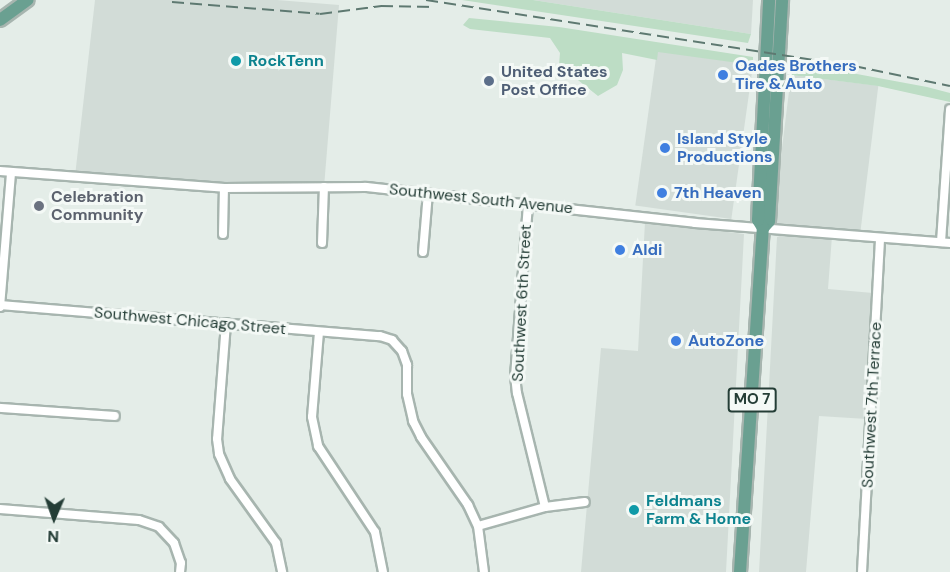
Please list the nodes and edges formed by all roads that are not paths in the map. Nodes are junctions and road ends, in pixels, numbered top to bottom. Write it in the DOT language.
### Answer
graph roads {
  1 [pos="28,0"];
  2 [pos="769,0"];
  3 [pos="782,0"];
  4 [pos="0,20"];
  5 [pos="950,109"];
  6 [pos="0,171"];
  7 [pos="11,172"];
  8 [pos="324,187"];
  9 [pos="224,188"];
  10 [pos="428,193"];
  11 [pos="528,204"];
  12 [pos="763,228"];
  13 [pos="223,234"];
  14 [pos="880,238"];
  15 [pos="941,242"];
  16 [pos="322,243"];
  17 [pos="950,243"];
  18 [pos="423,252"];
  19 [pos="0,306"];
  20 [pos="226,323"];
  21 [pos="319,332"];
  22 [pos="0,408"];
  23 [pos="115,416"];
  24 [pos="585,502"];
  25 [pos="545,507"];
  26 [pos="0,510"];
  27 [pos="478,526"];
  28 [pos="180,572"];
  29 [pos="282,572"];
  30 [pos="382,572"];
  31 [pos="484,572"];
  32 [pos="740,572"];
  33 [pos="862,572"];
  1 -- 4 [label="main road"];
  2 -- 12 [label="main road, MO 7"];
  3 -- 12 [label="main road, MO 7"];
  5 -- 15 [label="street"];
  6 -- 7 [label="street, Southwest South Avenue"];
  7 -- 9 [label="street, Southwest South Avenue"];
  7 -- 19 [label="street"];
  8 -- 9 [label="street, Southwest South Avenue"];
  8 -- 10 [label="street, Southwest South Avenue"];
  8 -- 16 [label="street"];
  9 -- 13 [label="street"];
  10 -- 11 [label="street, Southwest South Avenue"];
  10 -- 18 [label="street"];
  11 -- 12 [label="street, Southwest South Avenue"];
  11 -- 25 [label="street, Southwest 6th Street"];
  12 -- 14 [label="street, Southwest South Avenue"];
  12 -- 32 [label="main road, MO 7"];
  14 -- 15 [label="street, Southwest South Avenue"];
  14 -- 33 [label="street, Southwest 7th Terrace"];
  15 -- 17 [label="street, Southwest South Avenue"];
  19 -- 20 [label="street, Southwest Chicago Street"];
  20 -- 21 [label="street, Southwest Chicago Street"];
  20 -- 29 [label="street"];
  21 -- 27 [label="street, Southwest Chicago Street"];
  21 -- 30 [label="street"];
  22 -- 23 [label="street"];
  24 -- 25 [label="street"];
  25 -- 27 [label="street"];
  26 -- 28 [label="street"];
  27 -- 31 [label="street"];
}
